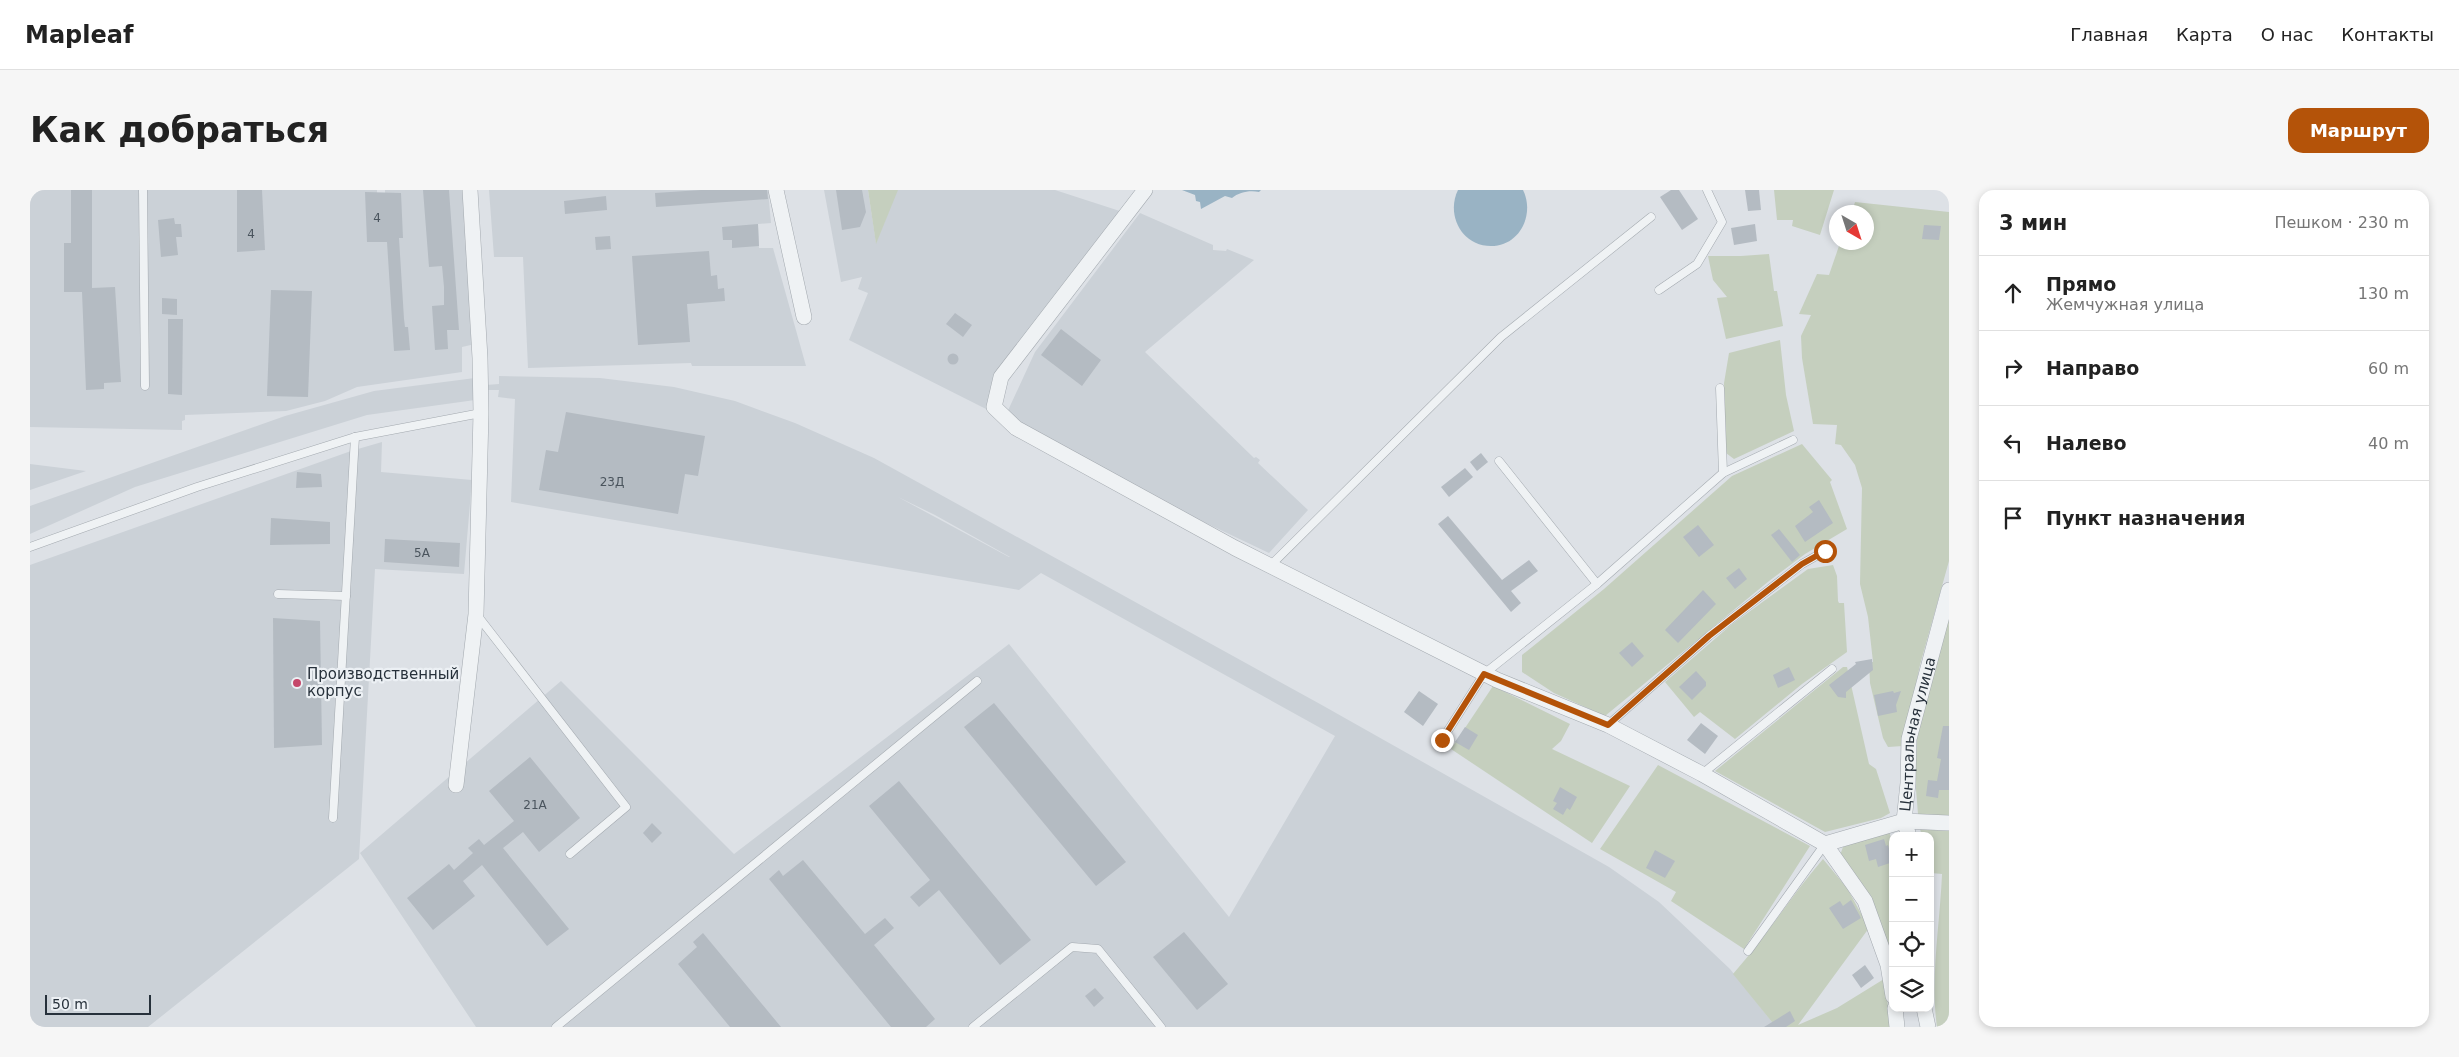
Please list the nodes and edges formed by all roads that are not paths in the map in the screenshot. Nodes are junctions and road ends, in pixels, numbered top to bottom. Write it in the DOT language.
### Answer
graph roads {
  1 [pos="143,190"];
  2 [pos="470,190"];
  3 [pos="776,190"];
  4 [pos="1145,190"];
  5 [pos="1707,190"];
  6 [pos="1651,217"];
  7 [pos="1659,290"];
  8 [pos="804,317"];
  9 [pos="146,386"];
  10 [pos="1720,388"];
  11 [pos="481,413"];
  12 [pos="355,437"];
  13 [pos="1794,440"];
  14 [pos="1500,461"];
  15 [pos="1723,473"];
  16 [pos="30,547"];
  17 [pos="1825,551"];
  18 [pos="1270,566"];
  19 [pos="1597,584"];
  20 [pos="1949,590"];
  21 [pos="278,594"];
  22 [pos="346,596"];
  23 [pos="476,614"];
  24 [pos="1832,668"];
  25 [pos="1484,674"];
  26 [pos="977,681"];
  27 [pos="1608,725"];
  28 [pos="1442,740"];
  29 [pos="1702,774"];
  30 [pos="456,785"];
  31 [pos="333,818"];
  32 [pos="1904,820"];
  33 [pos="1949,823"];
  34 [pos="1908,832"];
  35 [pos="1825,844"];
  36 [pos="570,854"];
  37 [pos="1748,951"];
  38 [pos="1889,971"];
  39 [pos="1895,1012"];
  40 [pos="1925,1012"];
  41 [pos="556,1027"];
  42 [pos="973,1027"];
  43 [pos="1160,1027"];
  44 [pos="1897,1027"];
  45 [pos="1928,1027"];
  1 -- 9 [label="lane"];
  2 -- 11 [label="street"];
  3 -- 8 [label="street"];
  4 -- 18 [label="street"];
  5 -- 7 [label="lane"];
  6 -- 18 [label="lane"];
  10 -- 15 [label="lane"];
  11 -- 12 [label="lane"];
  11 -- 23 [label="street"];
  12 -- 16 [label="lane"];
  12 -- 22 [label="lane"];
  13 -- 15 [label="lane"];
  14 -- 19 [label="lane"];
  15 -- 19 [label="lane"];
  17 -- 27 [label="lane"];
  18 -- 25 [label="street"];
  19 -- 25 [label="lane"];
  20 -- 32 [label="street, Центральная улица"];
  21 -- 22 [label="lane"];
  22 -- 31 [label="lane"];
  23 -- 30 [label="street"];
  23 -- 36 [label="lane"];
  24 -- 29 [label="lane"];
  25 -- 27 [label="street"];
  25 -- 28 [label="lane"];
  26 -- 41 [label="lane"];
  27 -- 29 [label="street"];
  29 -- 35 [label="street"];
  32 -- 33 [label="street"];
  32 -- 34 [label="street"];
  32 -- 35 [label="street"];
  35 -- 37 [label="lane"];
  35 -- 38 [label="street"];
  39 -- 44 [label="street"];
  40 -- 45 [label="street"];
  42 -- 43 [label="lane"];
}
